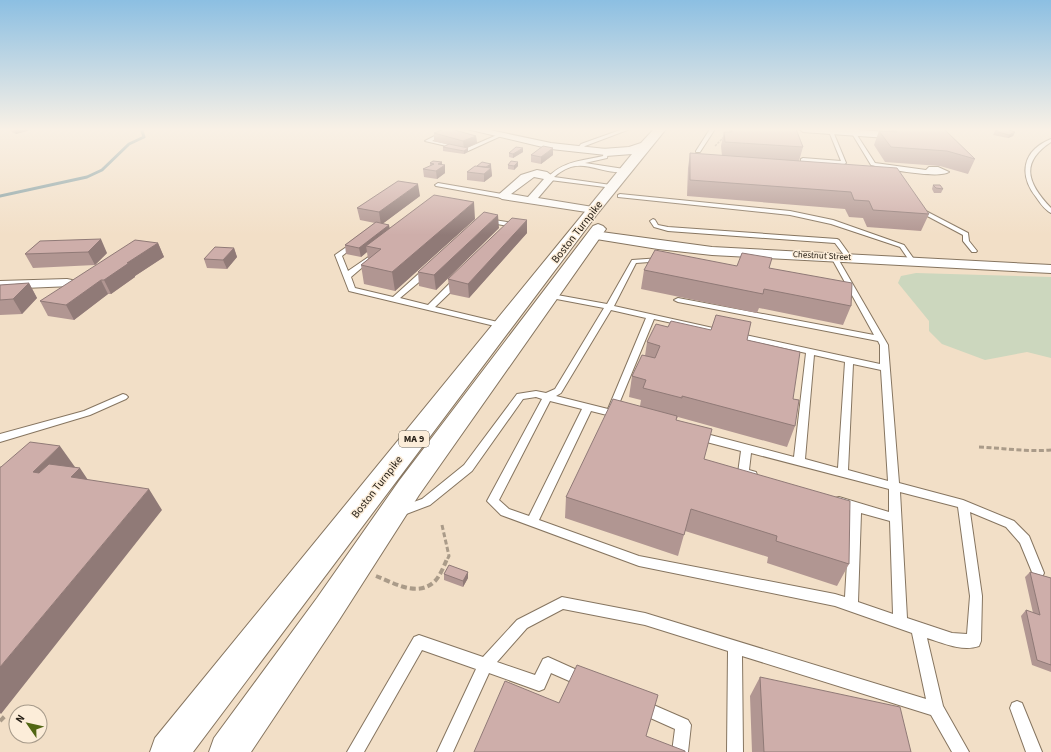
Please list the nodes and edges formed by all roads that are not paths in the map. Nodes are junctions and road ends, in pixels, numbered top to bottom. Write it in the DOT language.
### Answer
graph roads {
  1 [pos="572,164"];
  2 [pos="578,164"];
  3 [pos="623,164"];
  4 [pos="632,164"];
  5 [pos="638,164"];
  6 [pos="873,164"];
  7 [pos="1027,164"];
  8 [pos="929,171"];
  9 [pos="550,178"];
  10 [pos="621,180"];
  11 [pos="438,185"];
  12 [pos="502,196"];
  13 [pos="530,201"];
  14 [pos="913,204"];
  15 [pos="593,210"];
  16 [pos="1051,211"];
  17 [pos="483,220"];
  18 [pos="653,221"];
  19 [pos="594,234"];
  20 [pos="363,236"];
  21 [pos="502,236"];
  22 [pos="974,251"];
  23 [pos="378,252"];
  24 [pos="834,257"];
  25 [pos="849,258"];
  26 [pos="670,261"];
  27 [pos="436,262"];
  28 [pos="913,262"];
  29 [pos="1051,269"];
  30 [pos="347,276"];
  31 [pos="460,278"];
  32 [pos="67,283"];
  33 [pos="0,285"];
  34 [pos="549,295"];
  35 [pos="395,299"];
  36 [pos="678,300"];
  37 [pos="609,307"];
  38 [pos="430,308"];
  39 [pos="651,316"];
  40 [pos="503,326"];
  41 [pos="880,339"];
  42 [pos="810,352"];
  43 [pos="849,360"];
  44 [pos="885,368"];
  45 [pos="548,396"];
  46 [pos="123,397"];
  47 [pos="588,407"];
  48 [pos="610,413"];
  49 [pos="633,419"];
  50 [pos="686,432"];
  51 [pos="0,438"];
  52 [pos="747,448"];
  53 [pos="799,462"];
  54 [pos="843,473"];
  55 [pos="766,479"];
  56 [pos="894,486"];
  57 [pos="827,497"];
  58 [pos="963,504"];
  59 [pos="856,507"];
  60 [pos="392,514"];
  61 [pos="895,518"];
  62 [pos="532,522"];
  63 [pos="1038,573"];
  64 [pos="851,606"];
  65 [pos="900,622"];
  66 [pos="918,628"];
  67 [pos="735,646"];
  68 [pos="485,665"];
  69 [pos="598,686"];
  70 [pos="626,699"];
  71 [pos="1017,708"];
  72 [pos="936,709"];
  73 [pos="185,732"];
  74 [pos="160,752"];
  75 [pos="169,752"];
  76 [pos="228,752"];
  77 [pos="355,752"];
  78 [pos="445,752"];
  79 [pos="680,752"];
  80 [pos="735,752"];
  81 [pos="961,752"];
  82 [pos="1034,752"];
  1 -- 9 [label="lane"];
  2 -- 10 [label="lane"];
  3 -- 10 [label="highway"];
  4 -- 10 [label="highway, Boston Turnpike / MA 9"];
  5 -- 10 [label="highway, Boston Turnpike / MA 9"];
  6 -- 8 [label="lane"];
  7 -- 16 [label="lane"];
  9 -- 10 [label="lane"];
  9 -- 12 [label="street"];
  9 -- 13 [label="street"];
  10 -- 15 [label="highway, Boston Turnpike / MA 9"];
  10 -- 19 [label="highway, Boston Turnpike / MA 9"];
  10 -- 28 [label="lane"];
  11 -- 12 [label="lane"];
  12 -- 13 [label="street"];
  13 -- 15 [label="street"];
  14 -- 22 [label="lane"];
  15 -- 40 [label="highway, Boston Turnpike / MA 9"];
  17 -- 21 [label="lane"];
  18 -- 25 [label="lane"];
  19 -- 24 [label="street, Chestnut Street"];
  19 -- 34 [label="highway, Boston Turnpike / MA 9"];
  20 -- 30 [label="lane"];
  23 -- 30 [label="lane"];
  24 -- 25 [label="street, Chestnut Street"];
  24 -- 41 [label="lane"];
  25 -- 28 [label="street, Chestnut Street"];
  26 -- 37 [label="lane"];
  27 -- 35 [label="lane"];
  28 -- 29 [label="street, Chestnut Street"];
  30 -- 35 [label="lane"];
  31 -- 38 [label="lane"];
  32 -- 33 [label="street"];
  34 -- 37 [label="lane"];
  34 -- 60 [label="highway, Boston Turnpike / MA 9"];
  35 -- 38 [label="lane"];
  36 -- 41 [label="lane"];
  37 -- 39 [label="lane"];
  37 -- 45 [label="lane"];
  38 -- 40 [label="lane"];
  39 -- 42 [label="lane"];
  39 -- 48 [label="lane"];
  40 -- 73 [label="highway, Boston Turnpike / MA 9"];
  41 -- 44 [label="lane"];
  42 -- 43 [label="lane"];
  42 -- 53 [label="lane"];
  43 -- 44 [label="lane"];
  43 -- 54 [label="lane"];
  44 -- 56 [label="lane"];
  45 -- 47 [label="lane"];
  45 -- 60 [label="lane"];
  45 -- 62 [label="lane"];
  46 -- 51 [label="lane"];
  47 -- 48 [label="lane"];
  47 -- 62 [label="lane"];
  48 -- 49 [label="lane"];
  50 -- 52 [label="lane"];
  52 -- 53 [label="lane"];
  52 -- 55 [label="lane"];
  53 -- 54 [label="lane"];
  54 -- 56 [label="lane"];
  56 -- 58 [label="lane"];
  56 -- 61 [label="lane"];
  57 -- 59 [label="lane"];
  58 -- 63 [label="lane"];
  58 -- 66 [label="lane"];
  59 -- 61 [label="lane"];
  59 -- 64 [label="lane"];
  60 -- 76 [label="highway, Boston Turnpike / MA 9"];
  61 -- 65 [label="lane"];
  62 -- 64 [label="lane"];
  64 -- 65 [label="lane"];
  65 -- 66 [label="lane"];
  66 -- 72 [label="lane"];
  67 -- 68 [label="lane"];
  67 -- 72 [label="lane"];
  67 -- 80 [label="lane"];
  68 -- 69 [label="lane"];
  68 -- 77 [label="lane"];
  68 -- 78 [label="lane"];
  70 -- 79 [label="lane"];
  71 -- 82 [label="lane"];
  72 -- 81 [label="lane"];
  73 -- 74 [label="lane"];
  73 -- 75 [label="highway, Boston Turnpike / MA 9"];
}
